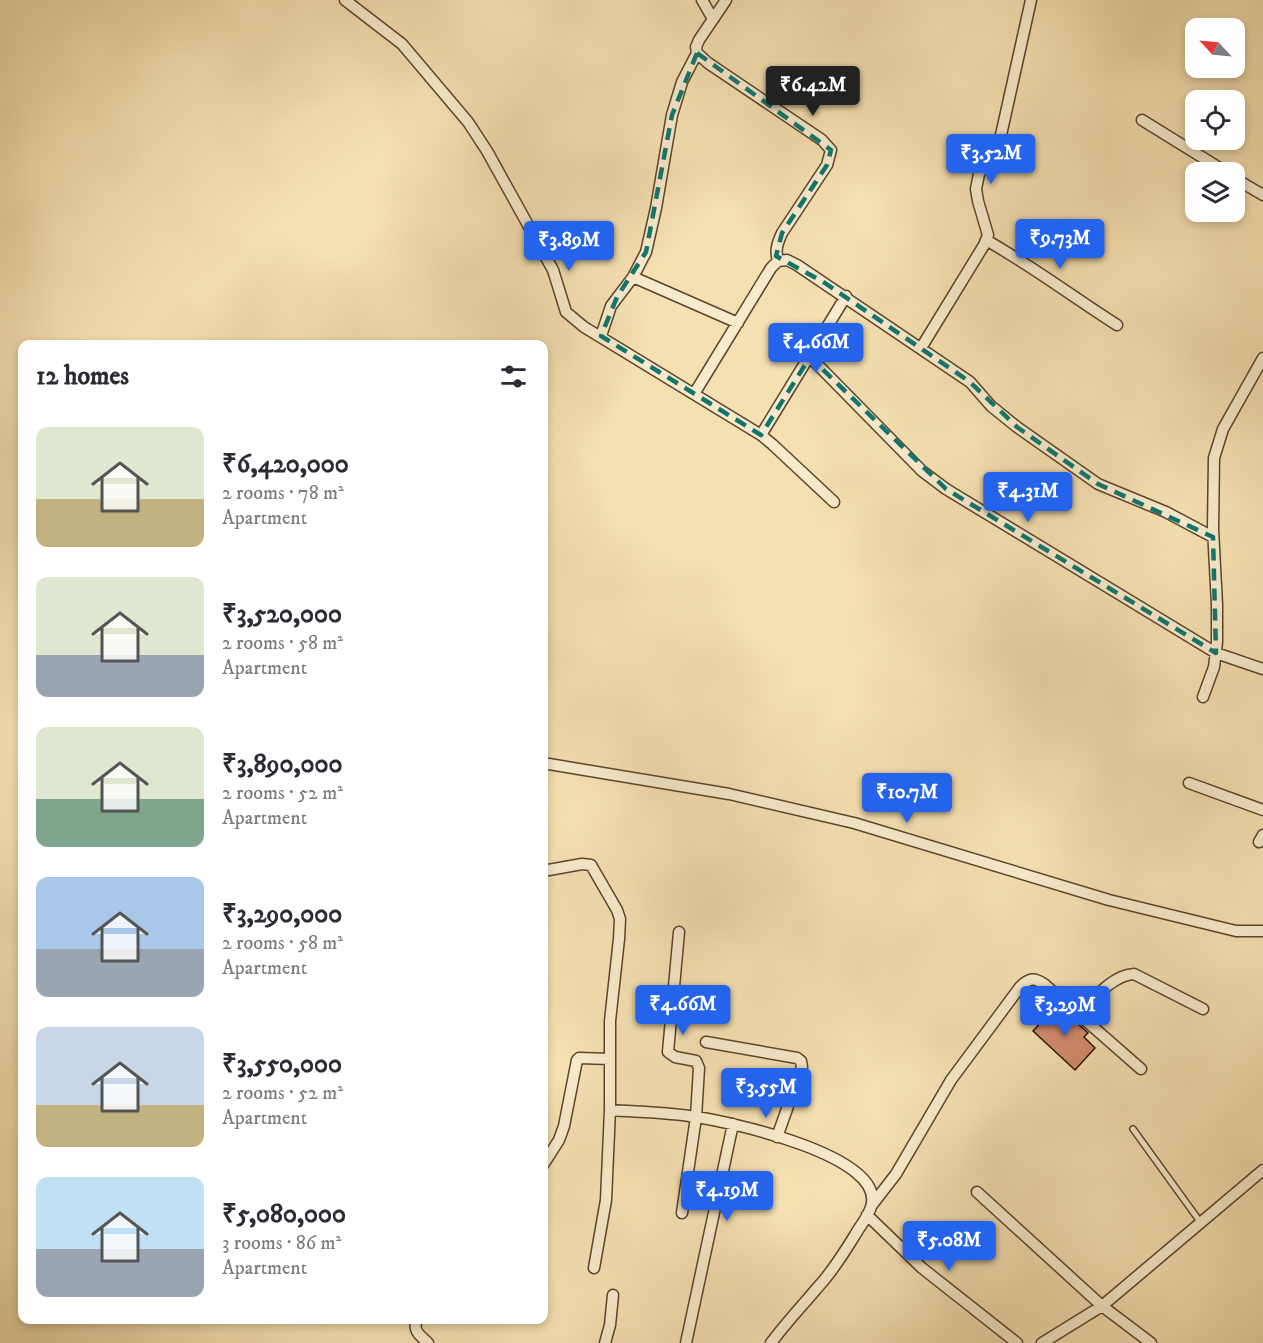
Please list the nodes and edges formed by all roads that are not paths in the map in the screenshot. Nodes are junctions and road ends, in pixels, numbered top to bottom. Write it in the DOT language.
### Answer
graph roads {
  1 [pos="345,0"];
  2 [pos="702,0"];
  3 [pos="726,0"];
  4 [pos="1031,0"];
  5 [pos="713,19"];
  6 [pos="697,53"];
  7 [pos="1142,120"];
  8 [pos="1210,162"];
  9 [pos="1245,184"];
  10 [pos="1263,195"];
  11 [pos="986,240"];
  12 [pos="778,261"];
  13 [pos="633,277"];
  14 [pos="846,296"];
  15 [pos="738,323"];
  16 [pos="1117,325"];
  17 [pos="601,336"];
  18 [pos="921,348"];
  19 [pos="810,357"];
  20 [pos="1263,358"];
  21 [pos="693,394"];
  22 [pos="760,435"];
  23 [pos="834,502"];
  24 [pos="1213,537"];
  25 [pos="1216,653"];
  26 [pos="1263,669"];
  27 [pos="1203,697"];
  28 [pos="548,764"];
  29 [pos="1189,783"];
  30 [pos="1263,810"];
  31 [pos="548,870"];
  32 [pos="1263,931"];
  33 [pos="679,932"];
  34 [pos="1203,1009"];
  35 [pos="1078,1014"];
  36 [pos="706,1042"];
  37 [pos="610,1059"];
  38 [pos="1141,1069"];
  39 [pos="610,1110"];
  40 [pos="696,1117"];
  41 [pos="733,1124"];
  42 [pos="1133,1129"];
  43 [pos="777,1137"];
  44 [pos="548,1157"];
  45 [pos="1263,1170"];
  46 [pos="977,1192"];
  47 [pos="869,1211"];
  48 [pos="682,1213"];
  49 [pos="1201,1222"];
  50 [pos="594,1269"];
  51 [pos="613,1295"];
  52 [pos="1102,1306"];
  53 [pos="414,1324"];
  54 [pos="428,1343"];
  55 [pos="605,1343"];
  56 [pos="686,1343"];
  57 [pos="771,1343"];
  58 [pos="1017,1343"];
  59 [pos="1042,1343"];
  60 [pos="1151,1343"];
  1 -- 17 [label="street"];
  2 -- 5 [label="street"];
  3 -- 5 [label="street"];
  4 -- 11 [label="street"];
  5 -- 6 [label="street"];
  6 -- 12 [label="street"];
  6 -- 13 [label="street"];
  7 -- 8 [label="street"];
  9 -- 10 [label="street"];
  11 -- 16 [label="street"];
  11 -- 18 [label="street"];
  12 -- 14 [label="street"];
  12 -- 15 [label="street"];
  13 -- 15 [label="street"];
  13 -- 17 [label="street"];
  14 -- 18 [label="street"];
  14 -- 19 [label="street"];
  15 -- 21 [label="street"];
  17 -- 21 [label="street"];
  18 -- 24 [label="street"];
  19 -- 22 [label="street"];
  19 -- 25 [label="street"];
  20 -- 24 [label="street"];
  21 -- 22 [label="street"];
  22 -- 23 [label="street"];
  24 -- 25 [label="street"];
  25 -- 26 [label="street"];
  25 -- 27 [label="street"];
  28 -- 32 [label="street"];
  29 -- 30 [label="street"];
  31 -- 37 [label="street"];
  33 -- 40 [label="street"];
  34 -- 35 [label="street"];
  35 -- 38 [label="street"];
  35 -- 47 [label="street"];
  36 -- 43 [label="street"];
  37 -- 39 [label="street"];
  37 -- 44 [label="street"];
  39 -- 40 [label="street"];
  39 -- 50 [label="street"];
  40 -- 41 [label="street"];
  40 -- 48 [label="street"];
  41 -- 43 [label="street"];
  41 -- 56 [label="street"];
  42 -- 49 [label="lane"];
  43 -- 47 [label="street"];
  45 -- 49 [label="street"];
  46 -- 52 [label="street"];
  47 -- 57 [label="street"];
  47 -- 58 [label="street"];
  49 -- 52 [label="street"];
  51 -- 55 [label="street"];
  52 -- 59 [label="street"];
  52 -- 60 [label="street"];
  53 -- 54 [label="street"];
}
